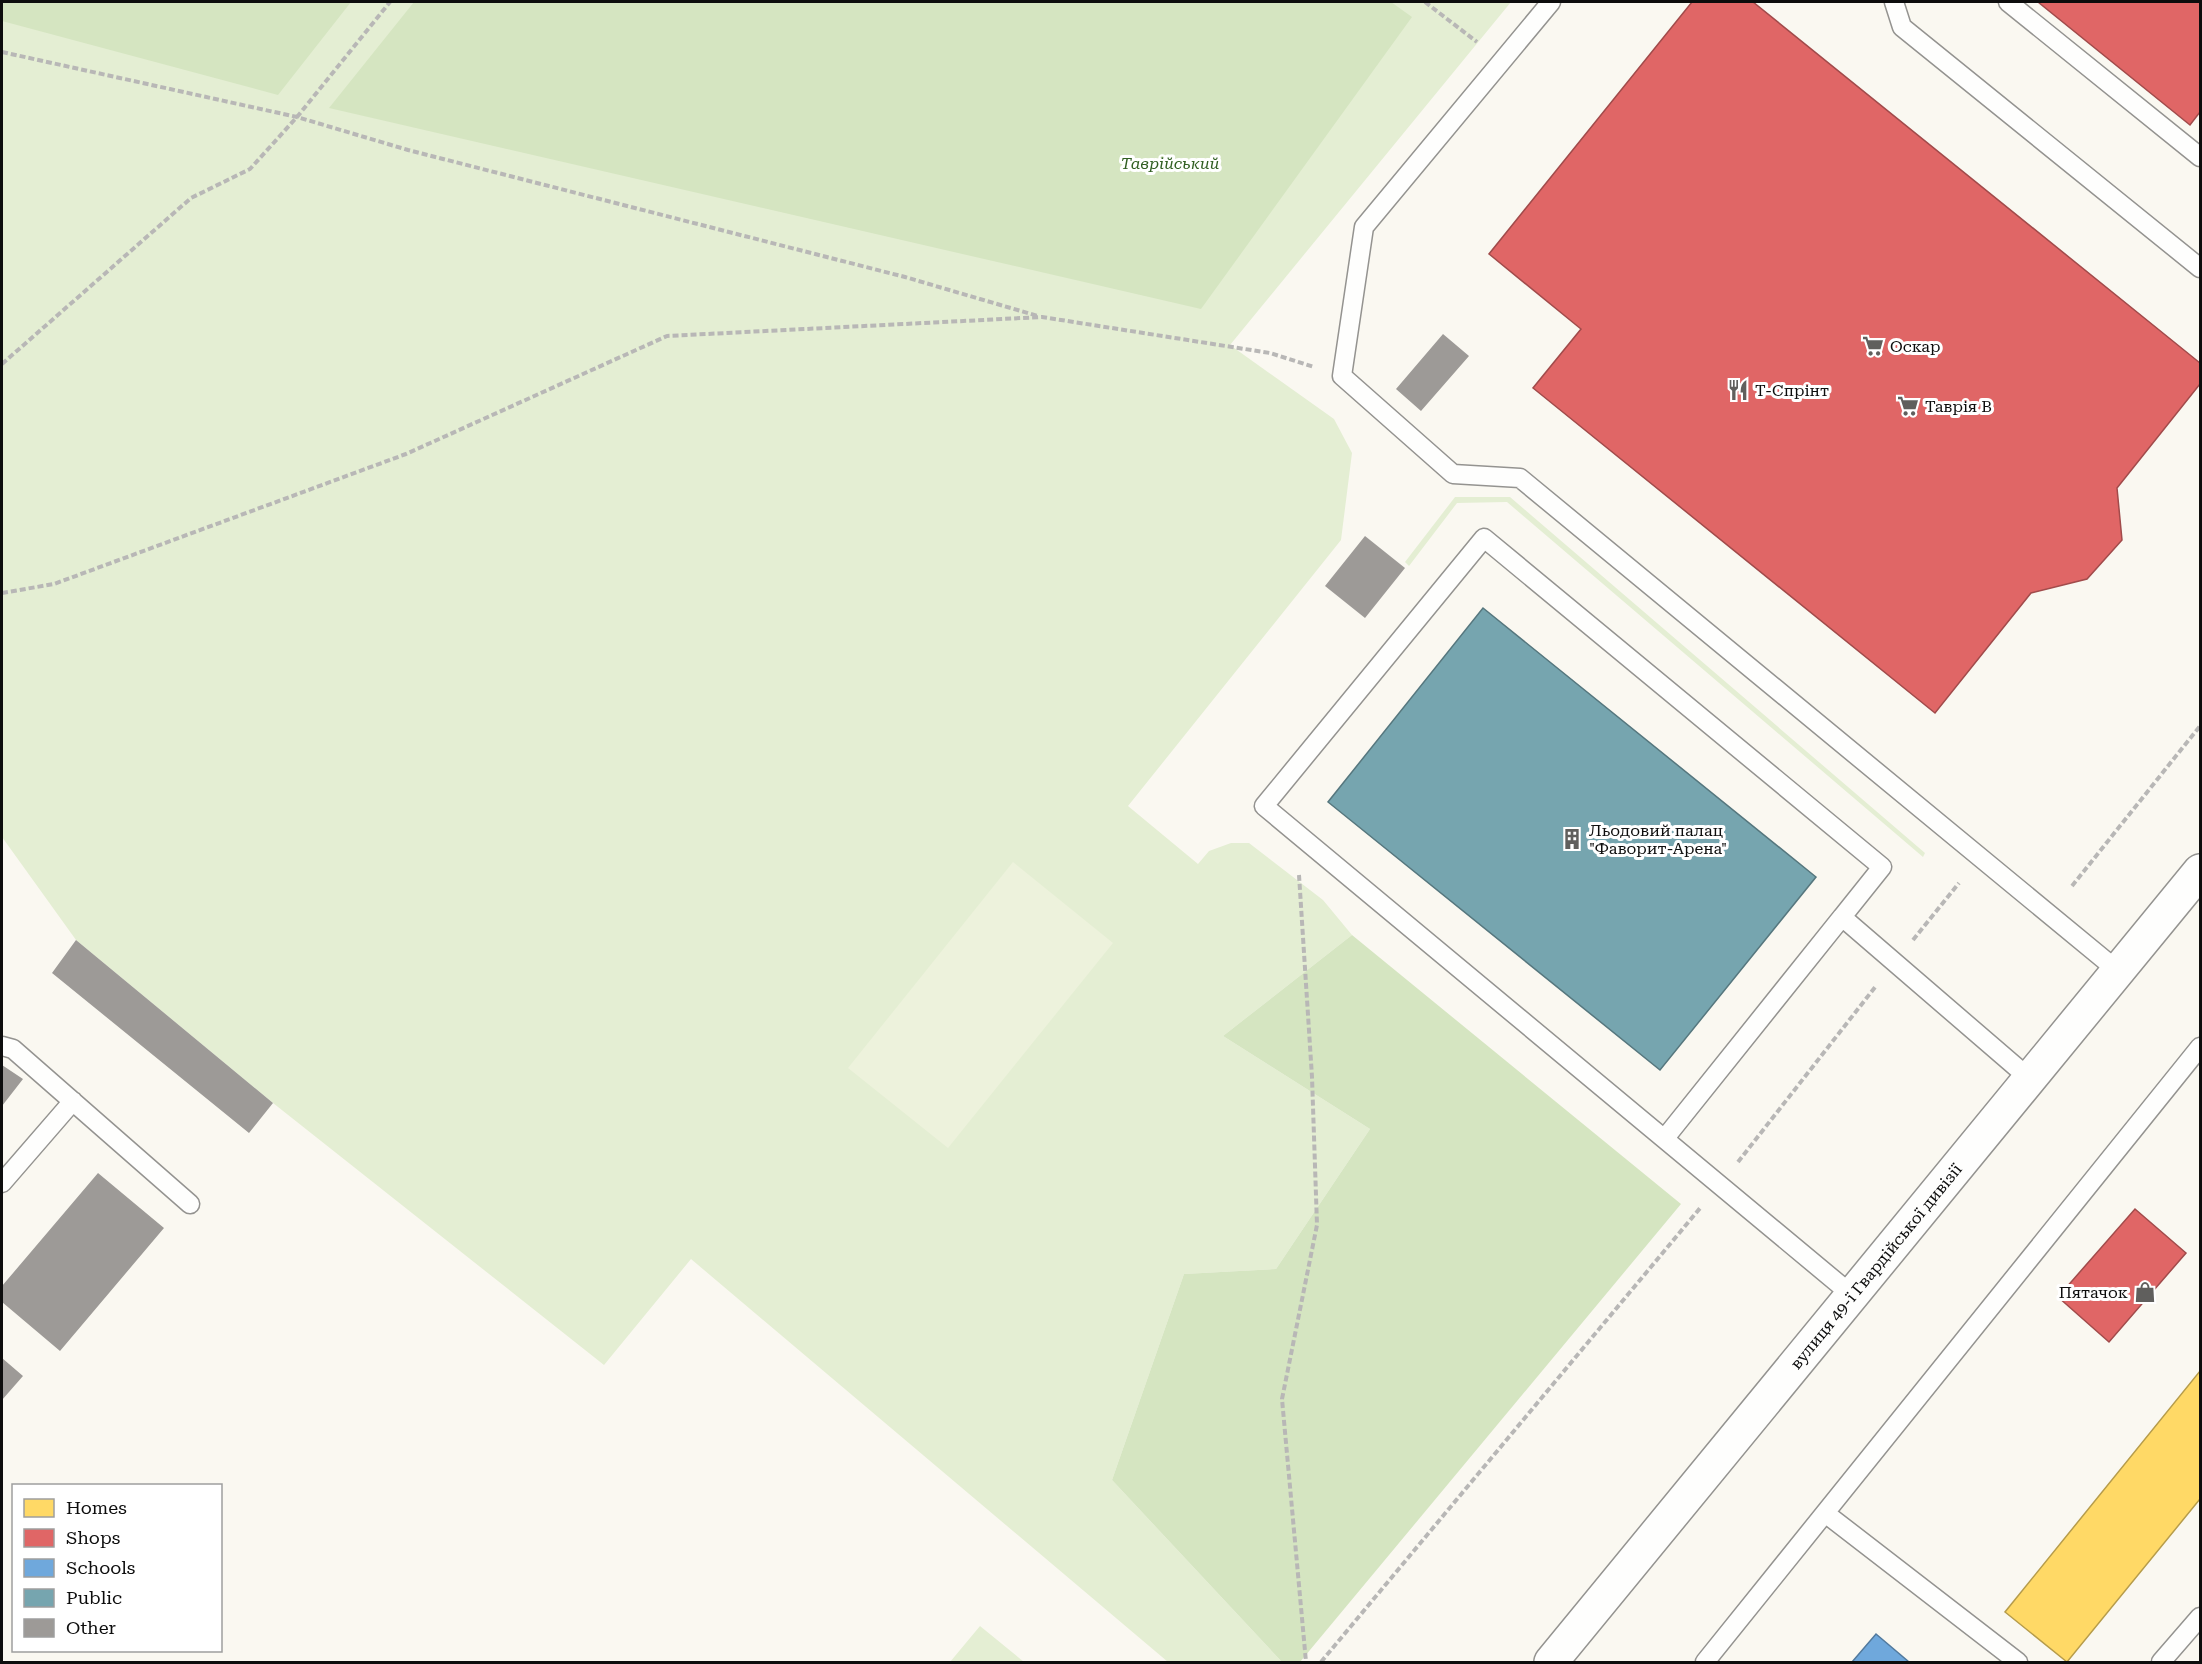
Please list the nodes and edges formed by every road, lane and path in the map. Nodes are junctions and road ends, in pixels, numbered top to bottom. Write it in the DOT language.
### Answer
graph roads {
  1 [pos="390,2"];
  2 [pos="1425,2"];
  3 [pos="1551,2"];
  4 [pos="1894,2"];
  5 [pos="2008,2"];
  6 [pos="2,52"];
  7 [pos="1501,62"];
  8 [pos="297,117"];
  9 [pos="2200,158"];
  10 [pos="2200,268"];
  11 [pos="1042,317"];
  12 [pos="2,364"];
  13 [pos="1342,376"];
  14 [pos="2,593"];
  15 [pos="2200,726"];
  16 [pos="1296,833"];
  17 [pos="2200,871"];
  18 [pos="1959,882"];
  19 [pos="2072,886"];
  20 [pos="1842,917"];
  21 [pos="1896,961"];
  22 [pos="2118,971"];
  23 [pos="2,1046"];
  24 [pos="2200,1047"];
  25 [pos="2030,1079"];
  26 [pos="73,1101"];
  27 [pos="1665,1138"];
  28 [pos="2,1183"];
  29 [pos="1721,1184"];
  30 [pos="190,1203"];
  31 [pos="1852,1295"];
  32 [pos="1825,1513"];
  33 [pos="2200,1617"];
  34 [pos="1306,1662"];
  35 [pos="1321,1662"];
  36 [pos="1551,1662"];
  37 [pos="1705,1662"];
  38 [pos="2018,1662"];
  39 [pos="2161,1662"];
  1 -- 8 [label="path"];
  2 -- 7 [label="path"];
  3 -- 7 [label="lane"];
  4 -- 10 [label="lane"];
  5 -- 9 [label="lane"];
  6 -- 8 [label="path"];
  7 -- 13 [label="lane"];
  8 -- 11 [label="path"];
  8 -- 12 [label="path"];
  11 -- 13 [label="path"];
  11 -- 14 [label="path"];
  13 -- 22 [label="lane"];
  15 -- 19 [label="path"];
  16 -- 20 [label="lane"];
  16 -- 27 [label="lane"];
  16 -- 34 [label="path"];
  17 -- 22 [label="street, вулиця 49-ї Гвардійської дивізії"];
  18 -- 21 [label="path"];
  20 -- 21 [label="lane"];
  20 -- 27 [label="lane"];
  21 -- 25 [label="lane"];
  21 -- 29 [label="path"];
  22 -- 25 [label="street, вулиця 49-ї Гвардійської дивізії"];
  23 -- 26 [label="lane"];
  24 -- 32 [label="lane"];
  25 -- 31 [label="street, вулиця 49-ї Гвардійської дивізії"];
  26 -- 28 [label="lane"];
  26 -- 30 [label="lane"];
  27 -- 29 [label="lane"];
  29 -- 31 [label="lane"];
  29 -- 35 [label="path"];
  31 -- 36 [label="street, вулиця 49-ї Гвардійської дивізії"];
  32 -- 37 [label="lane"];
  32 -- 38 [label="lane"];
  33 -- 39 [label="lane"];
}
